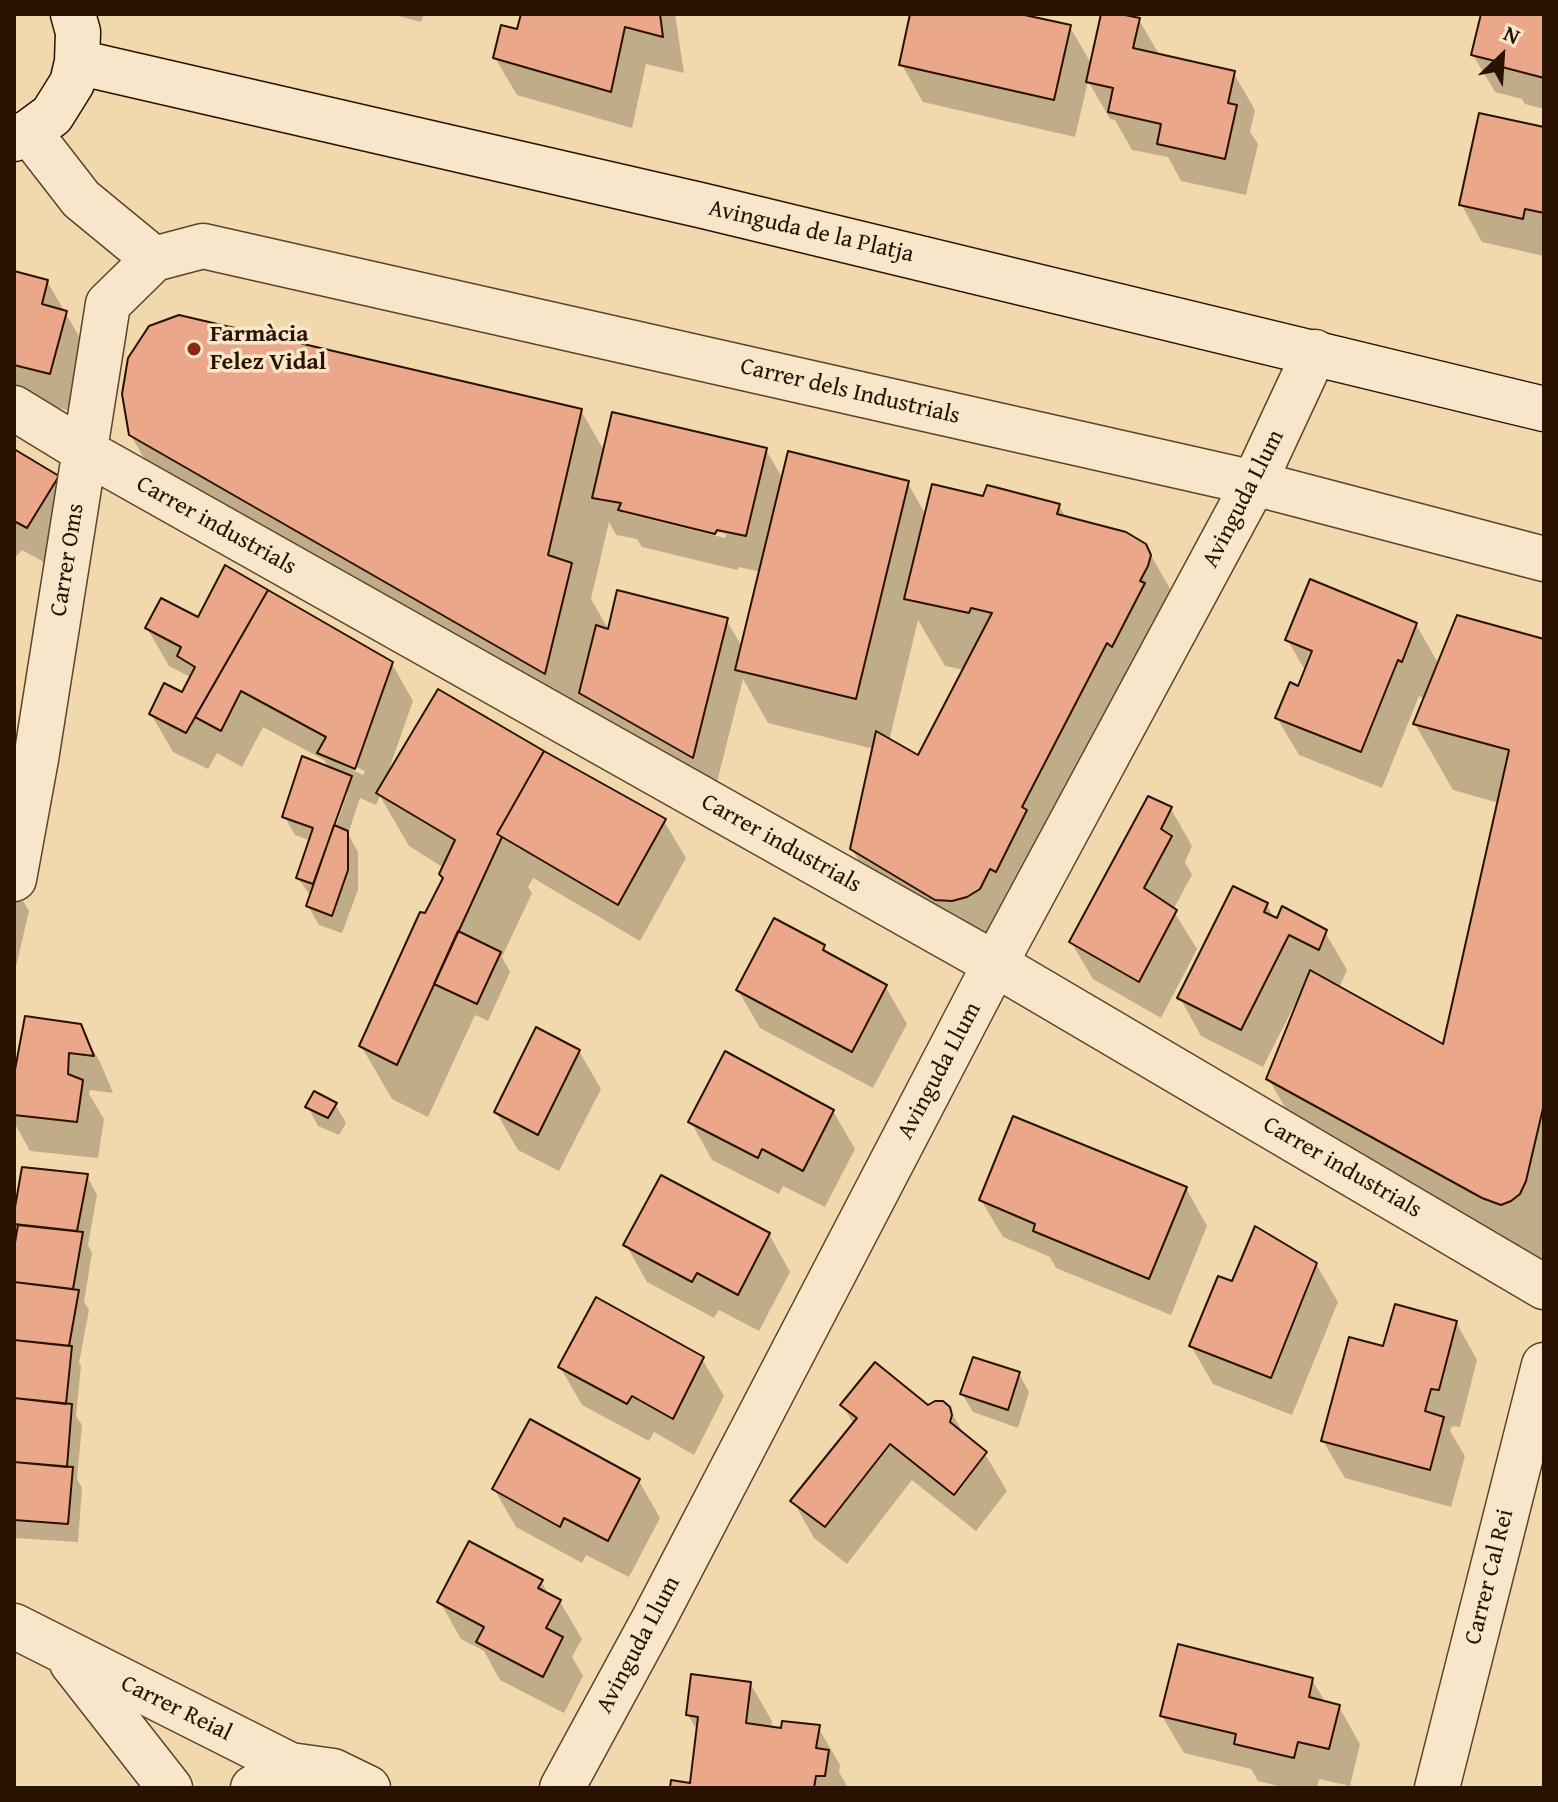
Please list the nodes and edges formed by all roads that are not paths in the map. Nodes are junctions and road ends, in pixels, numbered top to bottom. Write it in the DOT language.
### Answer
graph roads {
  1 [pos="73,14"];
  2 [pos="77,62"];
  3 [pos="22,136"];
  4 [pos="154,259"];
  5 [pos="1315,352"];
  6 [pos="14,408"];
  7 [pos="1544,409"];
  8 [pos="86,452"];
  9 [pos="1254,483"];
  10 [pos="1544,559"];
  11 [pos="14,879"];
  12 [pos="995,964"];
  13 [pos="1544,1287"];
  14 [pos="1544,1365"];
  15 [pos="14,1626"];
  16 [pos="63,1652"];
  17 [pos="290,1765"];
  18 [pos="170,1788"];
  19 [pos="253,1788"];
  20 [pos="368,1788"];
  21 [pos="562,1788"];
  22 [pos="1437,1788"];
  1 -- 2 [label="street"];
  2 -- 3 [label="street"];
  2 -- 5 [label="street, Avinguda de la Platja"];
  3 -- 4 [label="street"];
  4 -- 8 [label="street, Carrer Oms"];
  4 -- 9 [label="street, Carrer dels Industrials"];
  5 -- 7 [label="street, Avinguda de la Platja"];
  5 -- 9 [label="street, Avinguda Llum"];
  6 -- 8 [label="street, Carrer industrials"];
  8 -- 11 [label="street, Carrer Oms"];
  8 -- 12 [label="street, Carrer industrials"];
  9 -- 10 [label="street, Carrer dels Industrials"];
  9 -- 12 [label="street, Avinguda Llum"];
  12 -- 13 [label="street, Carrer industrials"];
  12 -- 21 [label="street, Avinguda Llum"];
  14 -- 22 [label="street, Carrer Cal Rei"];
  15 -- 16 [label="street, Carrer Reial"];
  16 -- 17 [label="street, Carrer Reial"];
  16 -- 18 [label="street, Carrer Reial"];
  17 -- 19 [label="street"];
  17 -- 20 [label="street, Carrer Reial"];
}
